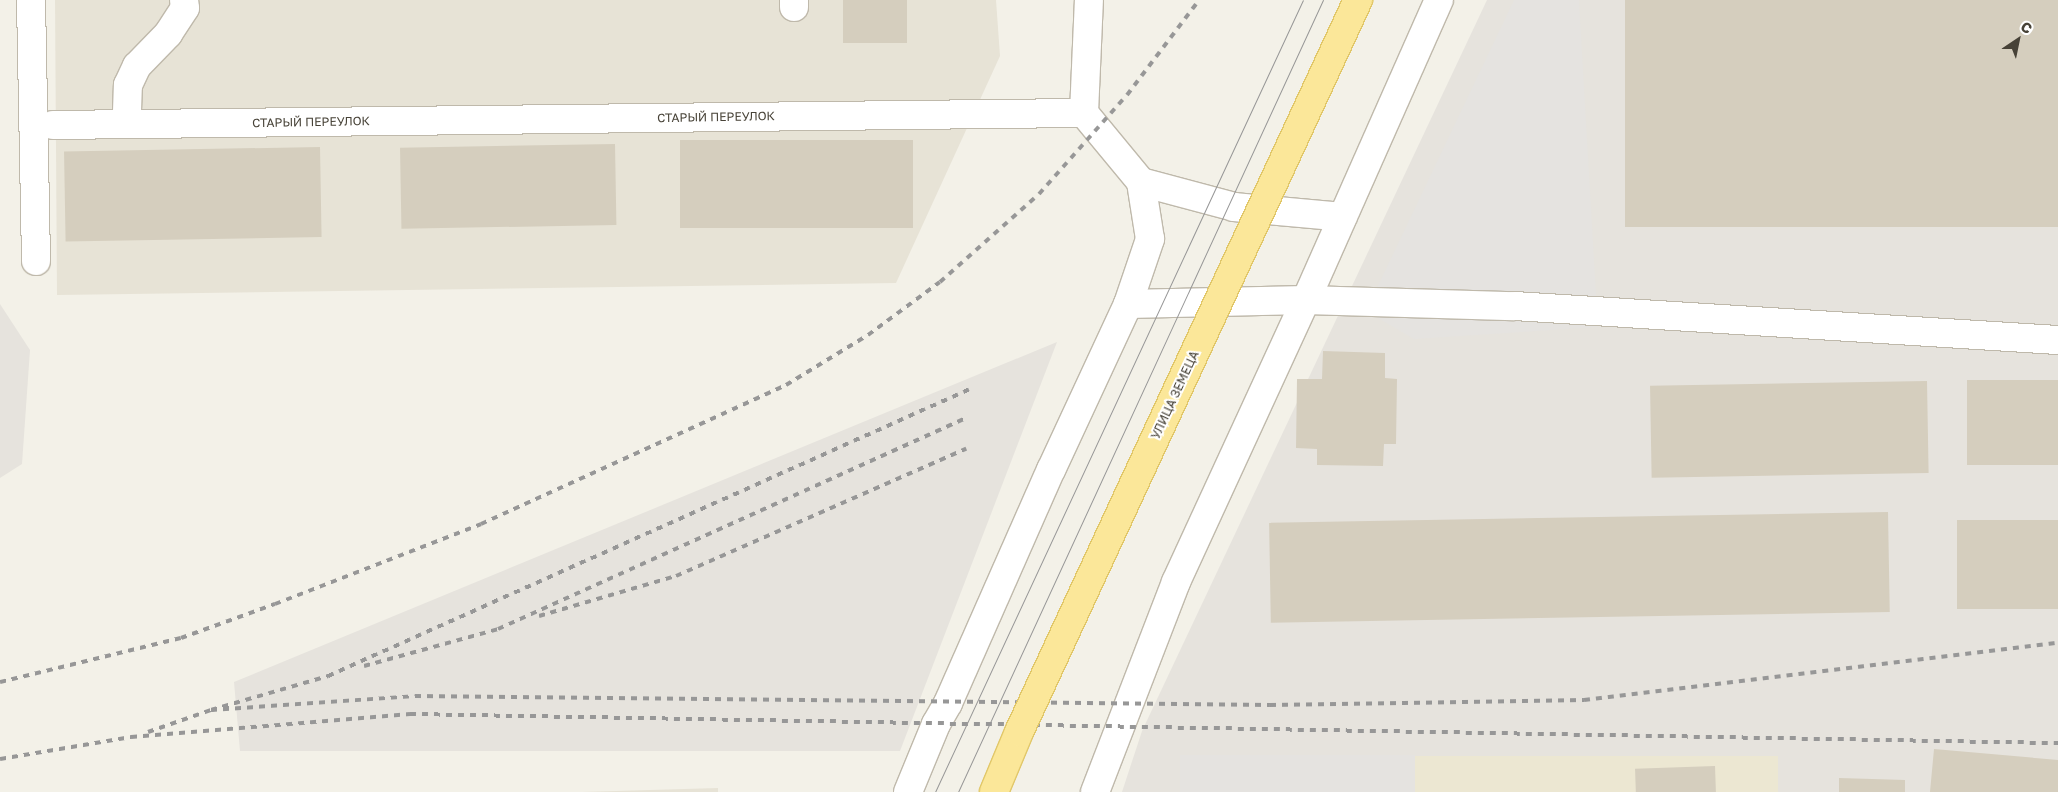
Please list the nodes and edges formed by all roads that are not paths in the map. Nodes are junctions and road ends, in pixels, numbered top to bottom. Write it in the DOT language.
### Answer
graph roads {
  1 [pos="31,0"];
  2 [pos="184,0"];
  3 [pos="1089,0"];
  4 [pos="1358,0"];
  5 [pos="1439,0"];
  6 [pos="127,111"];
  7 [pos="1084,113"];
  8 [pos="53,125"];
  9 [pos="1141,182"];
  10 [pos="1343,217"];
  11 [pos="36,261"];
  12 [pos="1306,300"];
  13 [pos="1128,304"];
  14 [pos="2058,340"];
  15 [pos="908,792"];
  16 [pos="994,792"];
  17 [pos="1095,792"];
  1 -- 11 [label="street"];
  2 -- 6 [label="street"];
  3 -- 7 [label="street"];
  4 -- 16 [label="main road, УЛИЦА ЗЕМЕЦА, bridge"];
  5 -- 10 [label="street"];
  7 -- 8 [label="street, СТАРЫЙ ПЕРЕУЛОК"];
  7 -- 9 [label="street"];
  9 -- 10 [label="street"];
  9 -- 13 [label="street"];
  10 -- 12 [label="street"];
  12 -- 13 [label="street"];
  12 -- 14 [label="street"];
  12 -- 17 [label="street"];
  13 -- 15 [label="street"];
}
